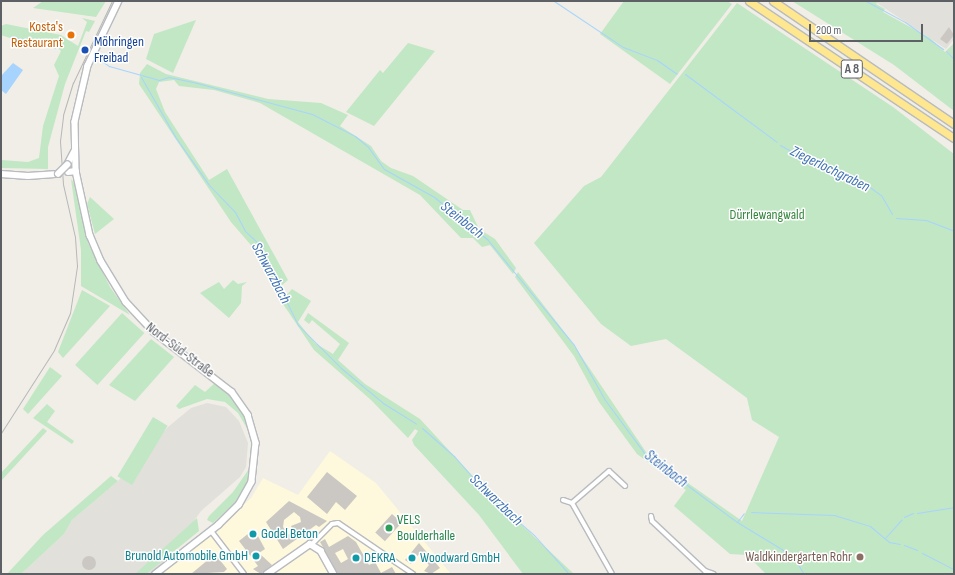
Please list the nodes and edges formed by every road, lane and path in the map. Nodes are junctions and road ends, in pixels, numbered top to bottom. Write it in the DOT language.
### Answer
graph roads {
  1 [pos="119,1"];
  2 [pos="749,1"];
  3 [pos="773,1"];
  4 [pos="954,124"];
  5 [pos="954,138"];
  6 [pos="75,150"];
  7 [pos="76,171"];
  8 [pos="1,174"];
  9 [pos="57,174"];
  10 [pos="79,191"];
  11 [pos="625,486"];
  12 [pos="563,500"];
  13 [pos="572,503"];
  14 [pos="651,516"];
  15 [pos="211,532"];
  16 [pos="312,544"];
  17 [pos="704,573"];
  18 [pos="156,574"];
  19 [pos="244,574"];
  20 [pos="267,574"];
  21 [pos="334,574"];
  22 [pos="413,574"];
  23 [pos="612,574"];
  24 [pos="714,574"];
  1 -- 6 [label="main road, Nord-Süd-Straße"];
  2 -- 5 [label="highway, A 8"];
  3 -- 4 [label="highway, A 8"];
  6 -- 7 [label="main road, Nord-Süd-Straße"];
  6 -- 9 [label="main road, bridge"];
  6 -- 10 [label="main road"];
  7 -- 9 [label="main road, bridge"];
  7 -- 10 [label="main road, Nord-Süd-Straße"];
  8 -- 9 [label="main road"];
  10 -- 15 [label="main road, Nord-Süd-Straße"];
  11 -- 13 [label="street"];
  12 -- 13 [label="street"];
  13 -- 23 [label="street"];
  14 -- 17 [label="street"];
  15 -- 18 [label="main road, Nord-Süd-Straße"];
  15 -- 19 [label="street"];
  16 -- 20 [label="main road"];
  16 -- 21 [label="main road"];
  16 -- 22 [label="street"];
  17 -- 24 [label="street"];
}
